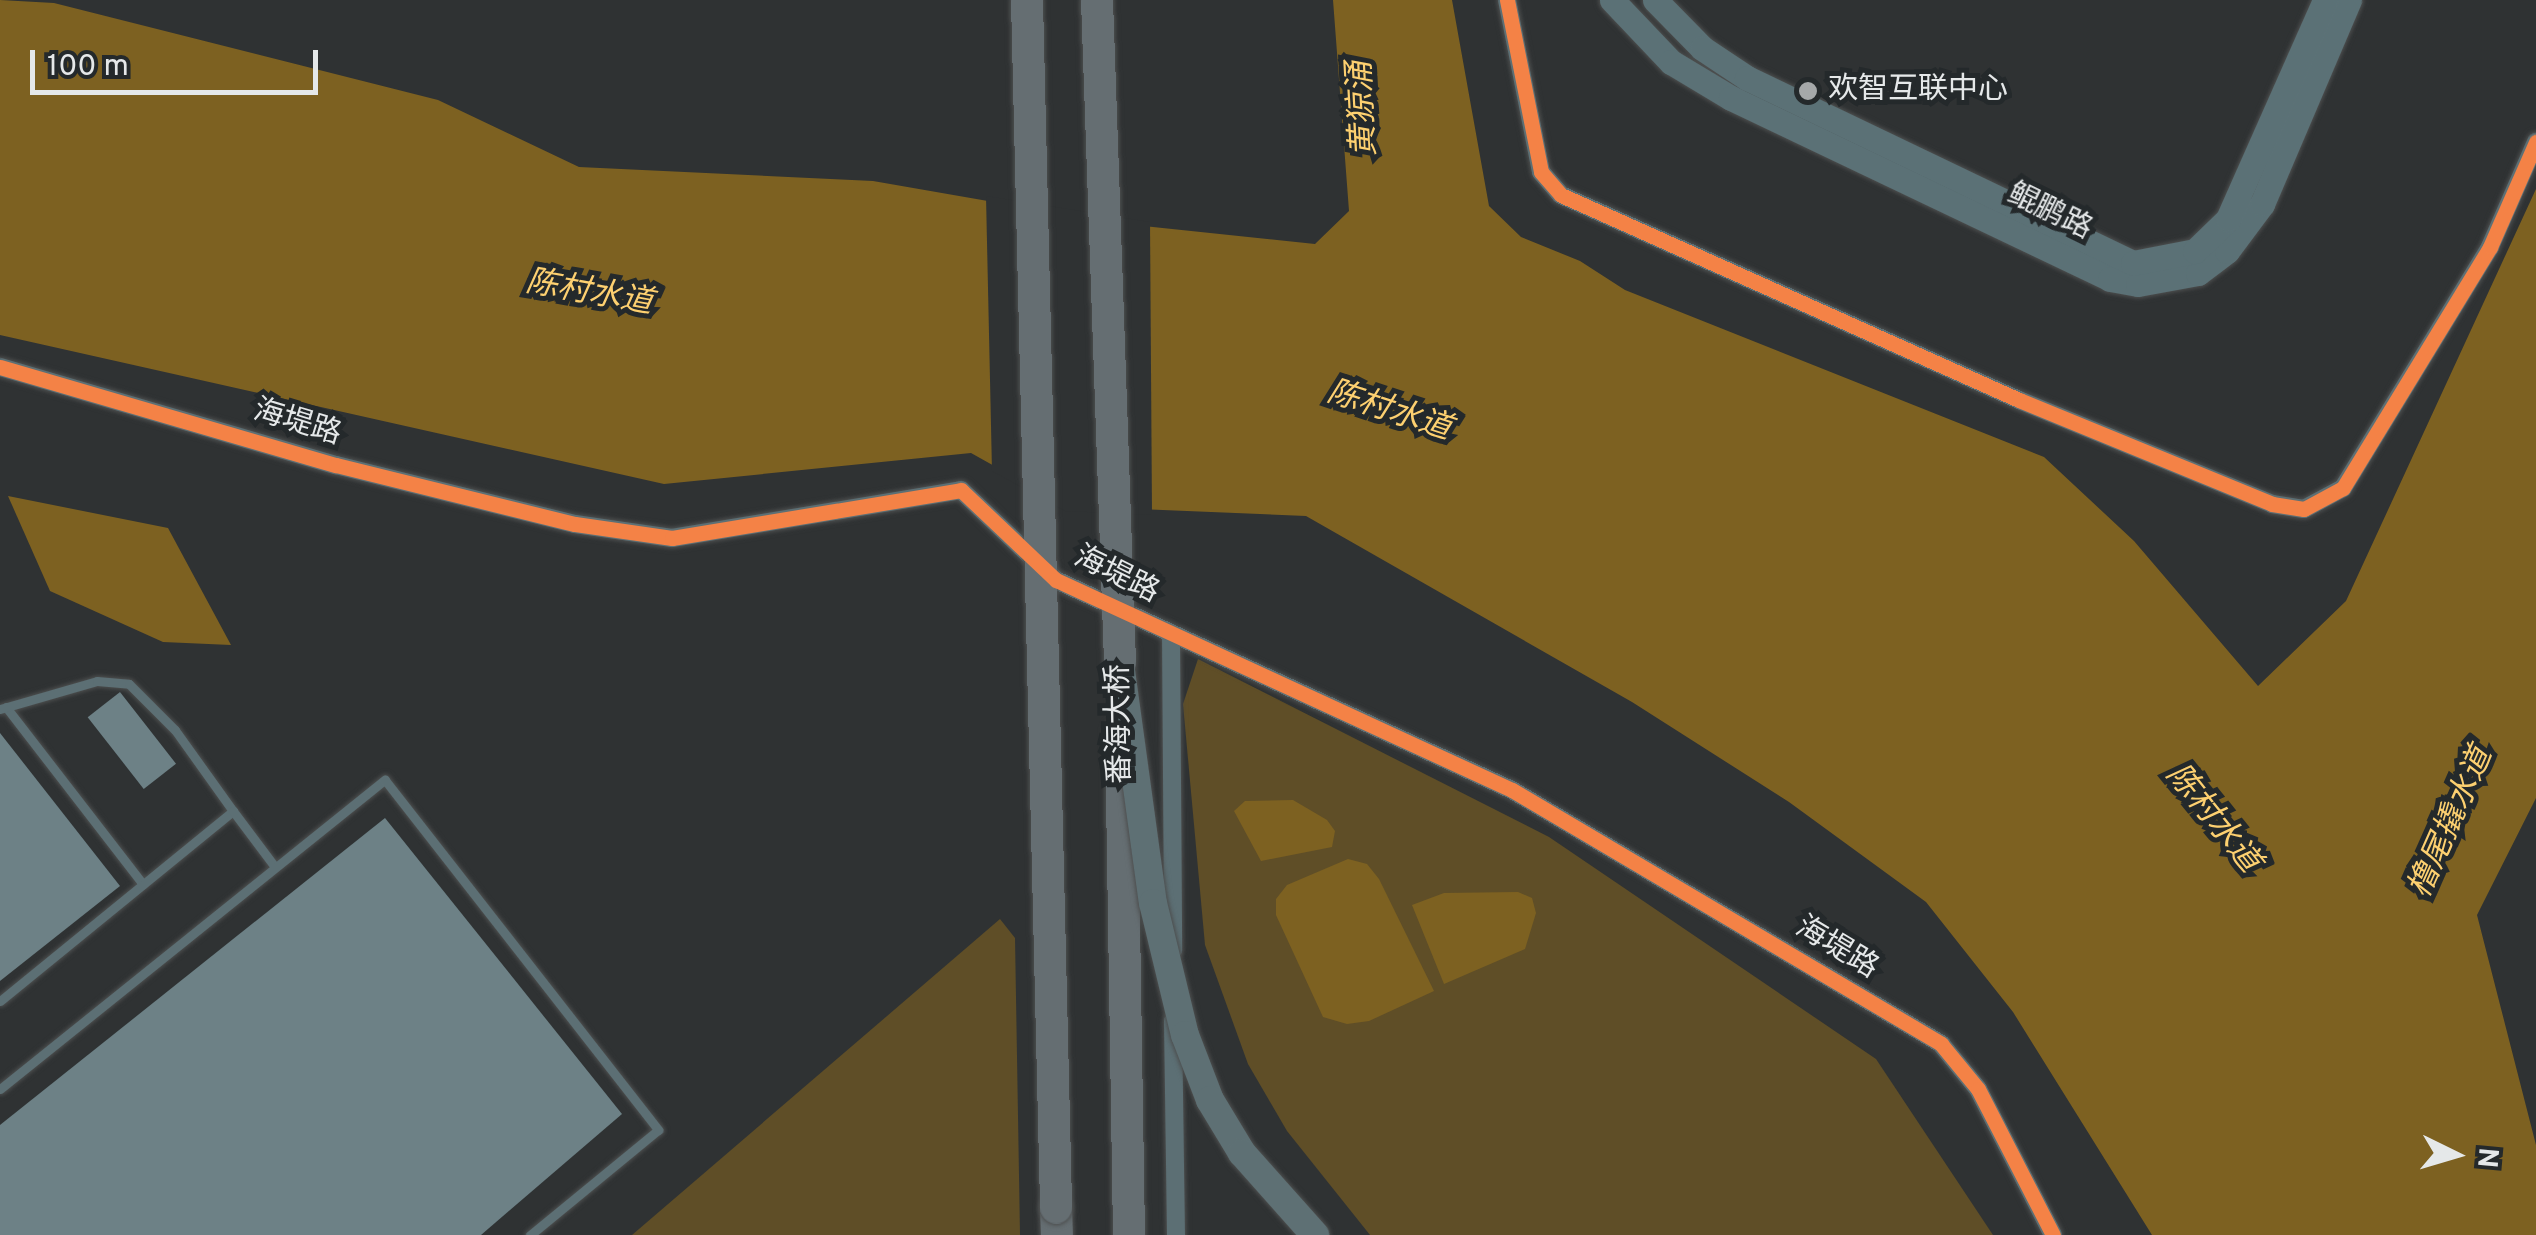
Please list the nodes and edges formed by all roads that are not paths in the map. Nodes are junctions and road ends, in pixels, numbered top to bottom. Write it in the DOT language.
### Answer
graph roads {
  1 [pos="1026,0"];
  2 [pos="1097,0"];
  3 [pos="1507,0"];
  4 [pos="1612,0"];
  5 [pos="1654,0"];
  6 [pos="2325,0"];
  7 [pos="2349,0"];
  8 [pos="2536,142"];
  9 [pos="0,366"];
  10 [pos="1171,633"];
  11 [pos="1120,663"];
  12 [pos="3,708"];
  13 [pos="233,811"];
  14 [pos="275,867"];
  15 [pos="144,884"];
  16 [pos="0,1002"];
  17 [pos="0,1088"];
  18 [pos="1056,1222"];
  19 [pos="1128,1222"];
  20 [pos="530,1235"];
  21 [pos="1176,1235"];
  22 [pos="1315,1235"];
  23 [pos="2053,1235"];
  1 -- 18 [label="highway, bridge"];
  2 -- 11 [label="highway, 番海大桥, bridge"];
  3 -- 8 [label="street"];
  4 -- 7 [label="street, 鲲鹏路"];
  5 -- 6 [label="street, 鲲鹏路"];
  9 -- 10 [label="street, 海堤路"];
  10 -- 21 [label="street"];
  10 -- 23 [label="street, 海堤路"];
  11 -- 19 [label="highway, 番海大桥, bridge"];
  11 -- 22 [label="main road, bridge"];
  12 -- 13 [label="lane"];
  12 -- 15 [label="lane"];
  13 -- 14 [label="lane"];
  13 -- 15 [label="lane"];
  14 -- 17 [label="lane"];
  14 -- 20 [label="lane"];
  15 -- 16 [label="lane"];
}
